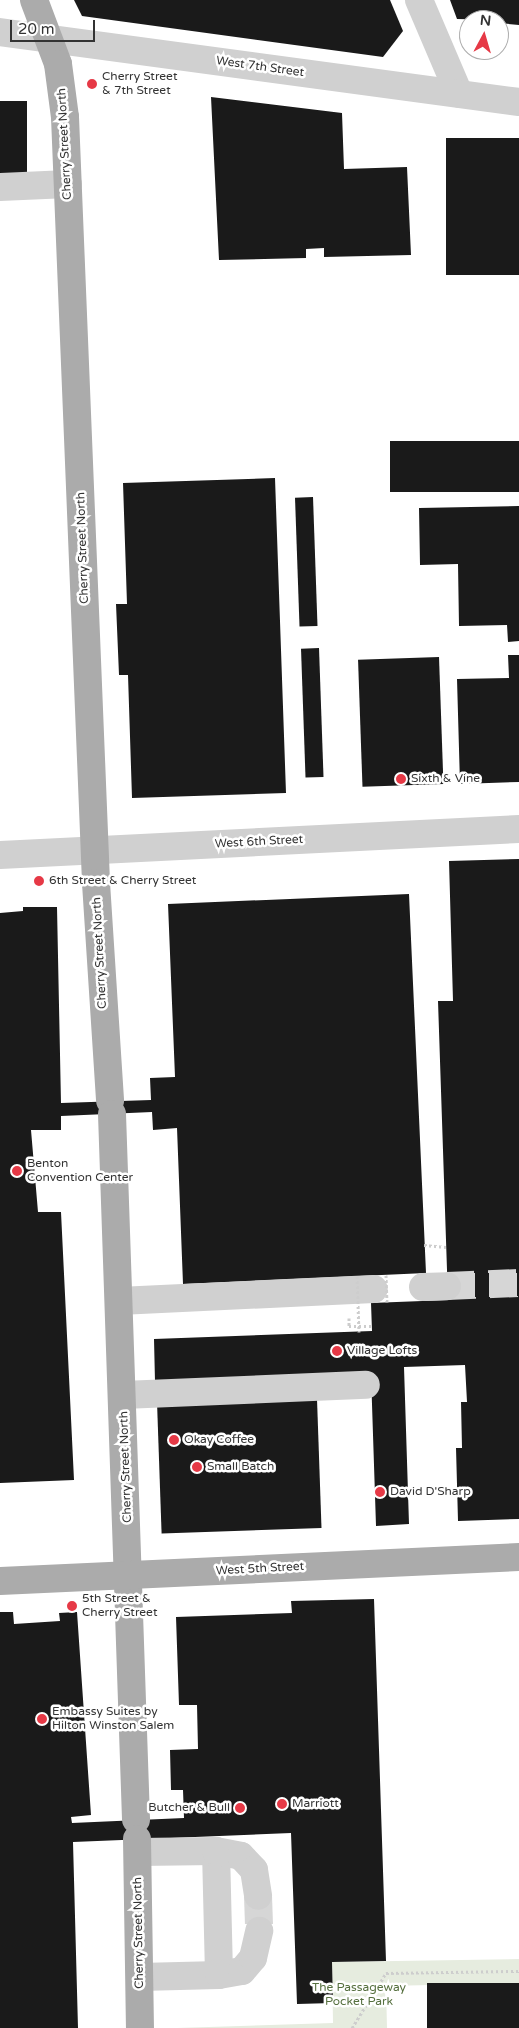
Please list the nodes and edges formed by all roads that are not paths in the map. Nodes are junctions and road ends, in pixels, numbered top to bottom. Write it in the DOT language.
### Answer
graph roads {
  1 [pos="34,0"];
  2 [pos="419,0"];
  3 [pos="0,32"];
  4 [pos="50,39"];
  5 [pos="459,94"];
  6 [pos="519,102"];
  7 [pos="68,184"];
  8 [pos="0,188"];
  9 [pos="519,829"];
  10 [pos="95,851"];
  11 [pos="0,855"];
  12 [pos="376,1286"];
  13 [pos="120,1301"];
  14 [pos="366,1385"];
  15 [pos="123,1395"];
  16 [pos="519,1557"];
  17 [pos="130,1575"];
  18 [pos="0,1581"];
  19 [pos="137,1837"];
  20 [pos="216,1851"];
  21 [pos="258,1896"];
  22 [pos="259,1931"];
  23 [pos="219,1975"];
  24 [pos="140,1977"];
  25 [pos="140,2028"];
  1 -- 4 [label="main road, Cherry Street North"];
  2 -- 5 [label="street"];
  3 -- 4 [label="street, West 7th Street"];
  4 -- 5 [label="street, West 7th Street"];
  4 -- 7 [label="main road, Cherry Street North"];
  5 -- 6 [label="street, West 7th Street"];
  7 -- 8 [label="street"];
  7 -- 10 [label="main road, Cherry Street North"];
  9 -- 10 [label="street, West 6th Street"];
  10 -- 11 [label="street, West 6th Street"];
  10 -- 13 [label="main road, Cherry Street North"];
  12 -- 13 [label="street"];
  13 -- 15 [label="main road, Cherry Street North"];
  14 -- 15 [label="street"];
  15 -- 17 [label="main road, Cherry Street North"];
  16 -- 17 [label="main road, West 5th Street"];
  17 -- 18 [label="main road, West 5th Street"];
  17 -- 19 [label="main road, Cherry Street North"];
  19 -- 20 [label="street"];
  19 -- 24 [label="main road, Cherry Street North"];
  20 -- 21 [label="street"];
  20 -- 23 [label="street"];
  22 -- 23 [label="street"];
  23 -- 24 [label="street"];
  24 -- 25 [label="main road, Cherry Street North"];
}
